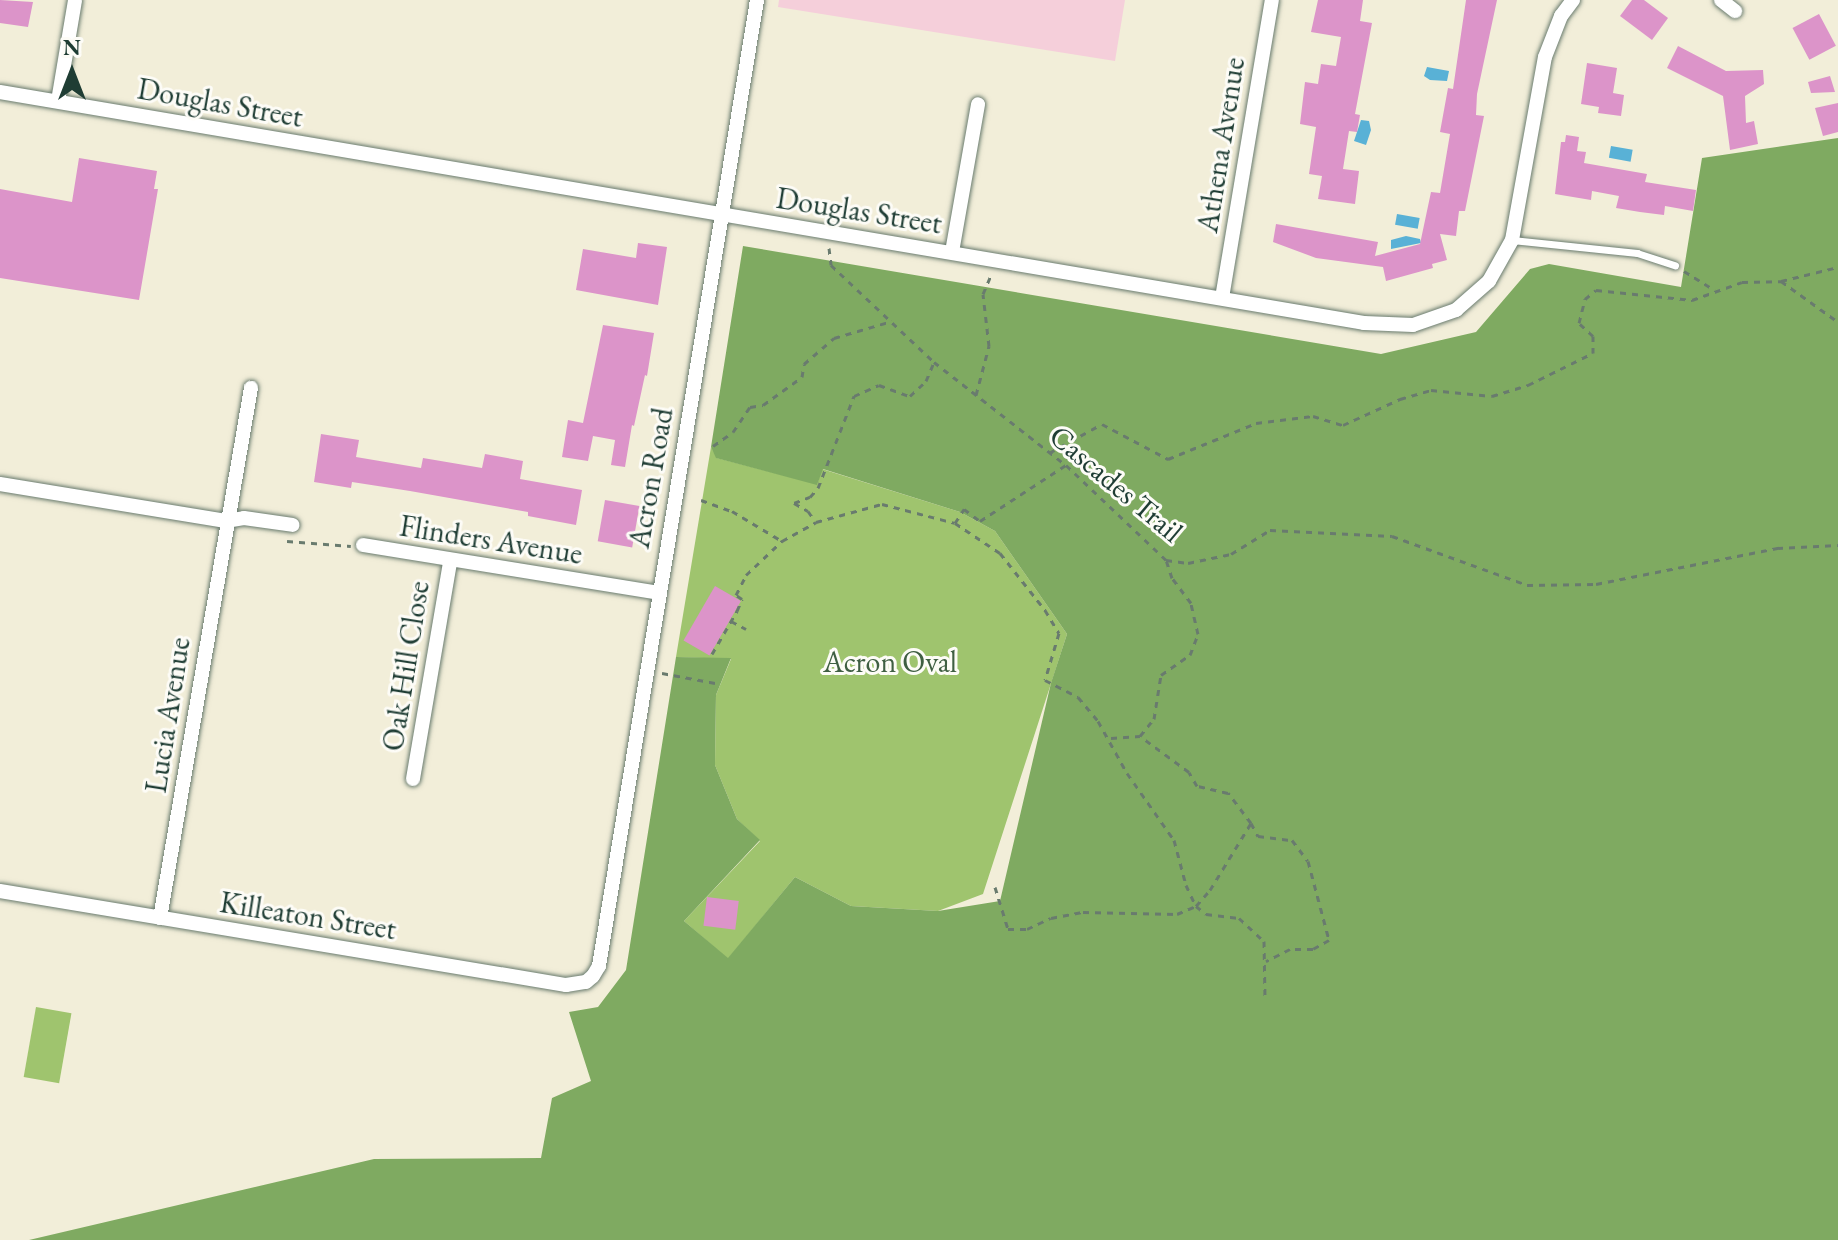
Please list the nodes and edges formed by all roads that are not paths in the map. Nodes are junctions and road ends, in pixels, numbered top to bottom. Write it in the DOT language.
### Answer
graph roads {
  1 [pos="75,0"];
  2 [pos="757,0"];
  3 [pos="1272,0"];
  4 [pos="1573,0"];
  5 [pos="1721,0"];
  6 [pos="1735,11"];
  7 [pos="0,92"];
  8 [pos="58,101"];
  9 [pos="978,104"];
  10 [pos="722,214"];
  11 [pos="1512,240"];
  12 [pos="952,252"];
  13 [pos="1675,265"];
  14 [pos="1222,298"];
  15 [pos="251,388"];
  16 [pos="0,484"];
  17 [pos="226,521"];
  18 [pos="293,525"];
  19 [pos="363,545"];
  20 [pos="450,562"];
  21 [pos="658,593"];
  22 [pos="413,779"];
  23 [pos="0,891"];
  24 [pos="160,918"];
  25 [pos="599,966"];
  1 -- 8 [label="street"];
  2 -- 10 [label="street, Acron Road"];
  3 -- 14 [label="street, Athena Avenue"];
  4 -- 11 [label="street, Douglas Street"];
  5 -- 6 [label="street"];
  7 -- 8 [label="street, Douglas Street"];
  8 -- 10 [label="street, Douglas Street"];
  9 -- 12 [label="street"];
  10 -- 12 [label="street, Douglas Street"];
  10 -- 21 [label="street, Acron Road"];
  11 -- 13 [label="lane"];
  11 -- 14 [label="street, Douglas Street"];
  12 -- 14 [label="street, Douglas Street"];
  15 -- 17 [label="street, Lucia Avenue"];
  16 -- 17 [label="street"];
  17 -- 18 [label="street"];
  17 -- 24 [label="street, Lucia Avenue"];
  19 -- 20 [label="street, Flinders Avenue"];
  20 -- 21 [label="street, Flinders Avenue"];
  20 -- 22 [label="street, Oak Hill Close"];
  21 -- 25 [label="street, Acron Road"];
  23 -- 24 [label="street, Killeaton Street"];
  24 -- 25 [label="street, Killeaton Street"];
}
